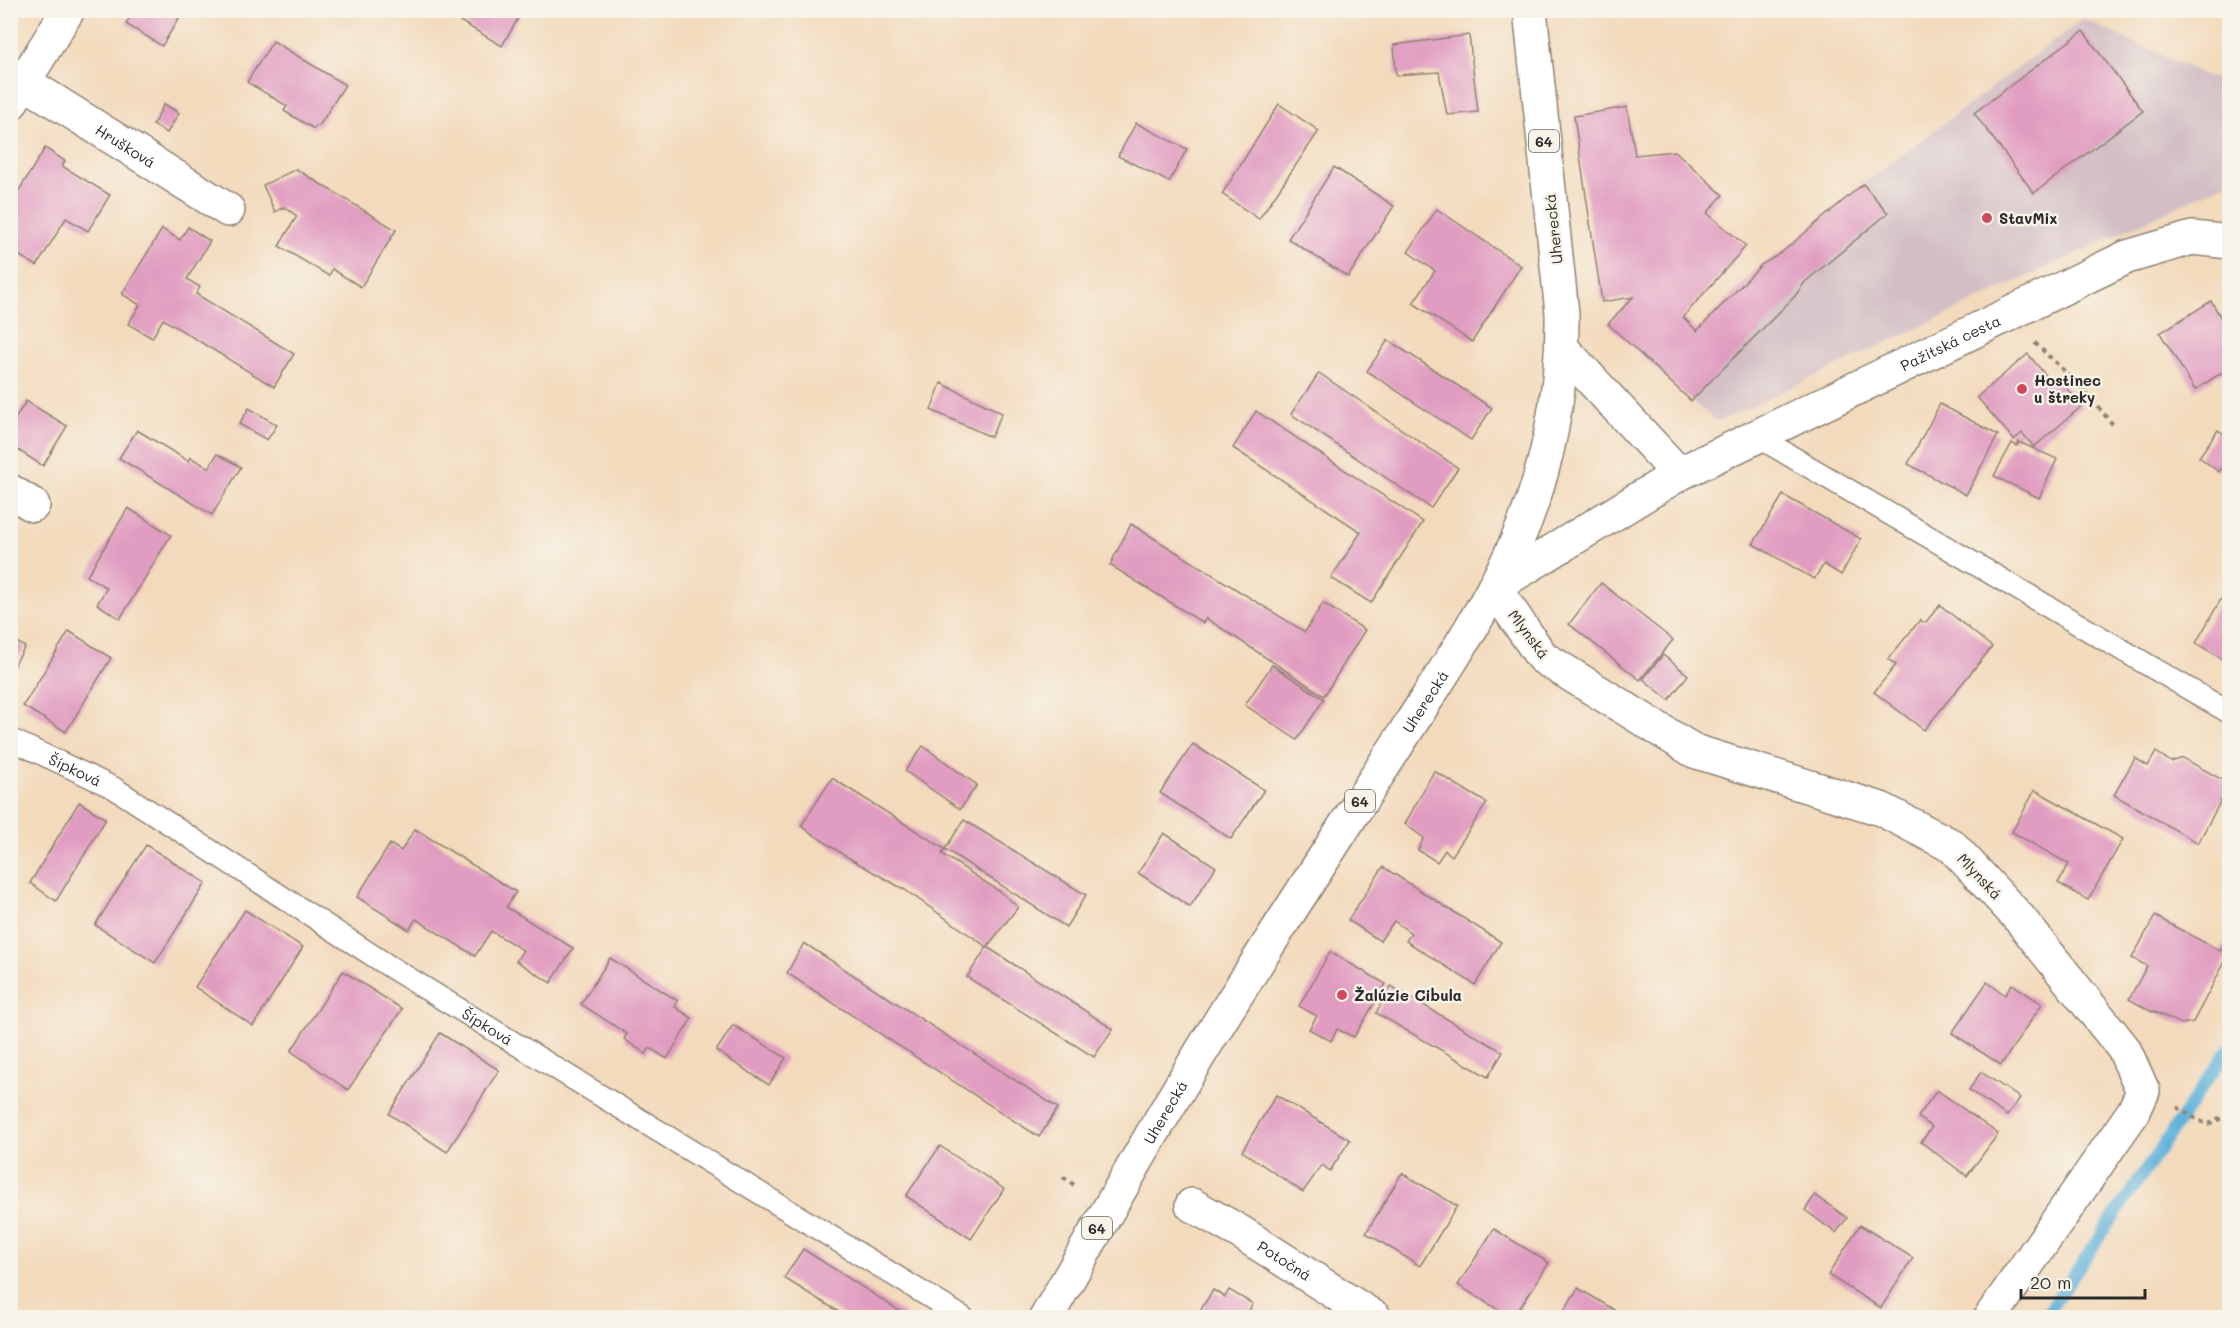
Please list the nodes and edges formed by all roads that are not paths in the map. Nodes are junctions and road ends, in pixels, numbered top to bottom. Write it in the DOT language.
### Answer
graph roads {
  1 [pos="68,10"];
  2 [pos="1530,10"];
  3 [pos="17,93"];
  4 [pos="228,210"];
  5 [pos="2229,242"];
  6 [pos="1562,348"];
  7 [pos="1758,437"];
  8 [pos="1679,474"];
  9 [pos="1494,587"];
  10 [pos="2229,713"];
  11 [pos="10,739"];
  12 [pos="1192,1204"];
  13 [pos="964,1317"];
  14 [pos="1046,1317"];
  15 [pos="1375,1317"];
  16 [pos="1990,1317"];
  1 -- 3 [label="street"];
  2 -- 6 [label="street, Uherecká / 64"];
  3 -- 4 [label="street, Hrušková"];
  5 -- 7 [label="street, Pažitská cesta"];
  6 -- 8 [label="street"];
  6 -- 9 [label="street, Uherecká / 64"];
  7 -- 8 [label="street, Pažitská cesta"];
  7 -- 10 [label="lane"];
  8 -- 9 [label="street, Pažitská cesta"];
  9 -- 14 [label="street, Uherecká / 64"];
  9 -- 16 [label="street, Mlynská"];
  11 -- 13 [label="lane, Šípková"];
  12 -- 15 [label="street, Potočná"];
}
